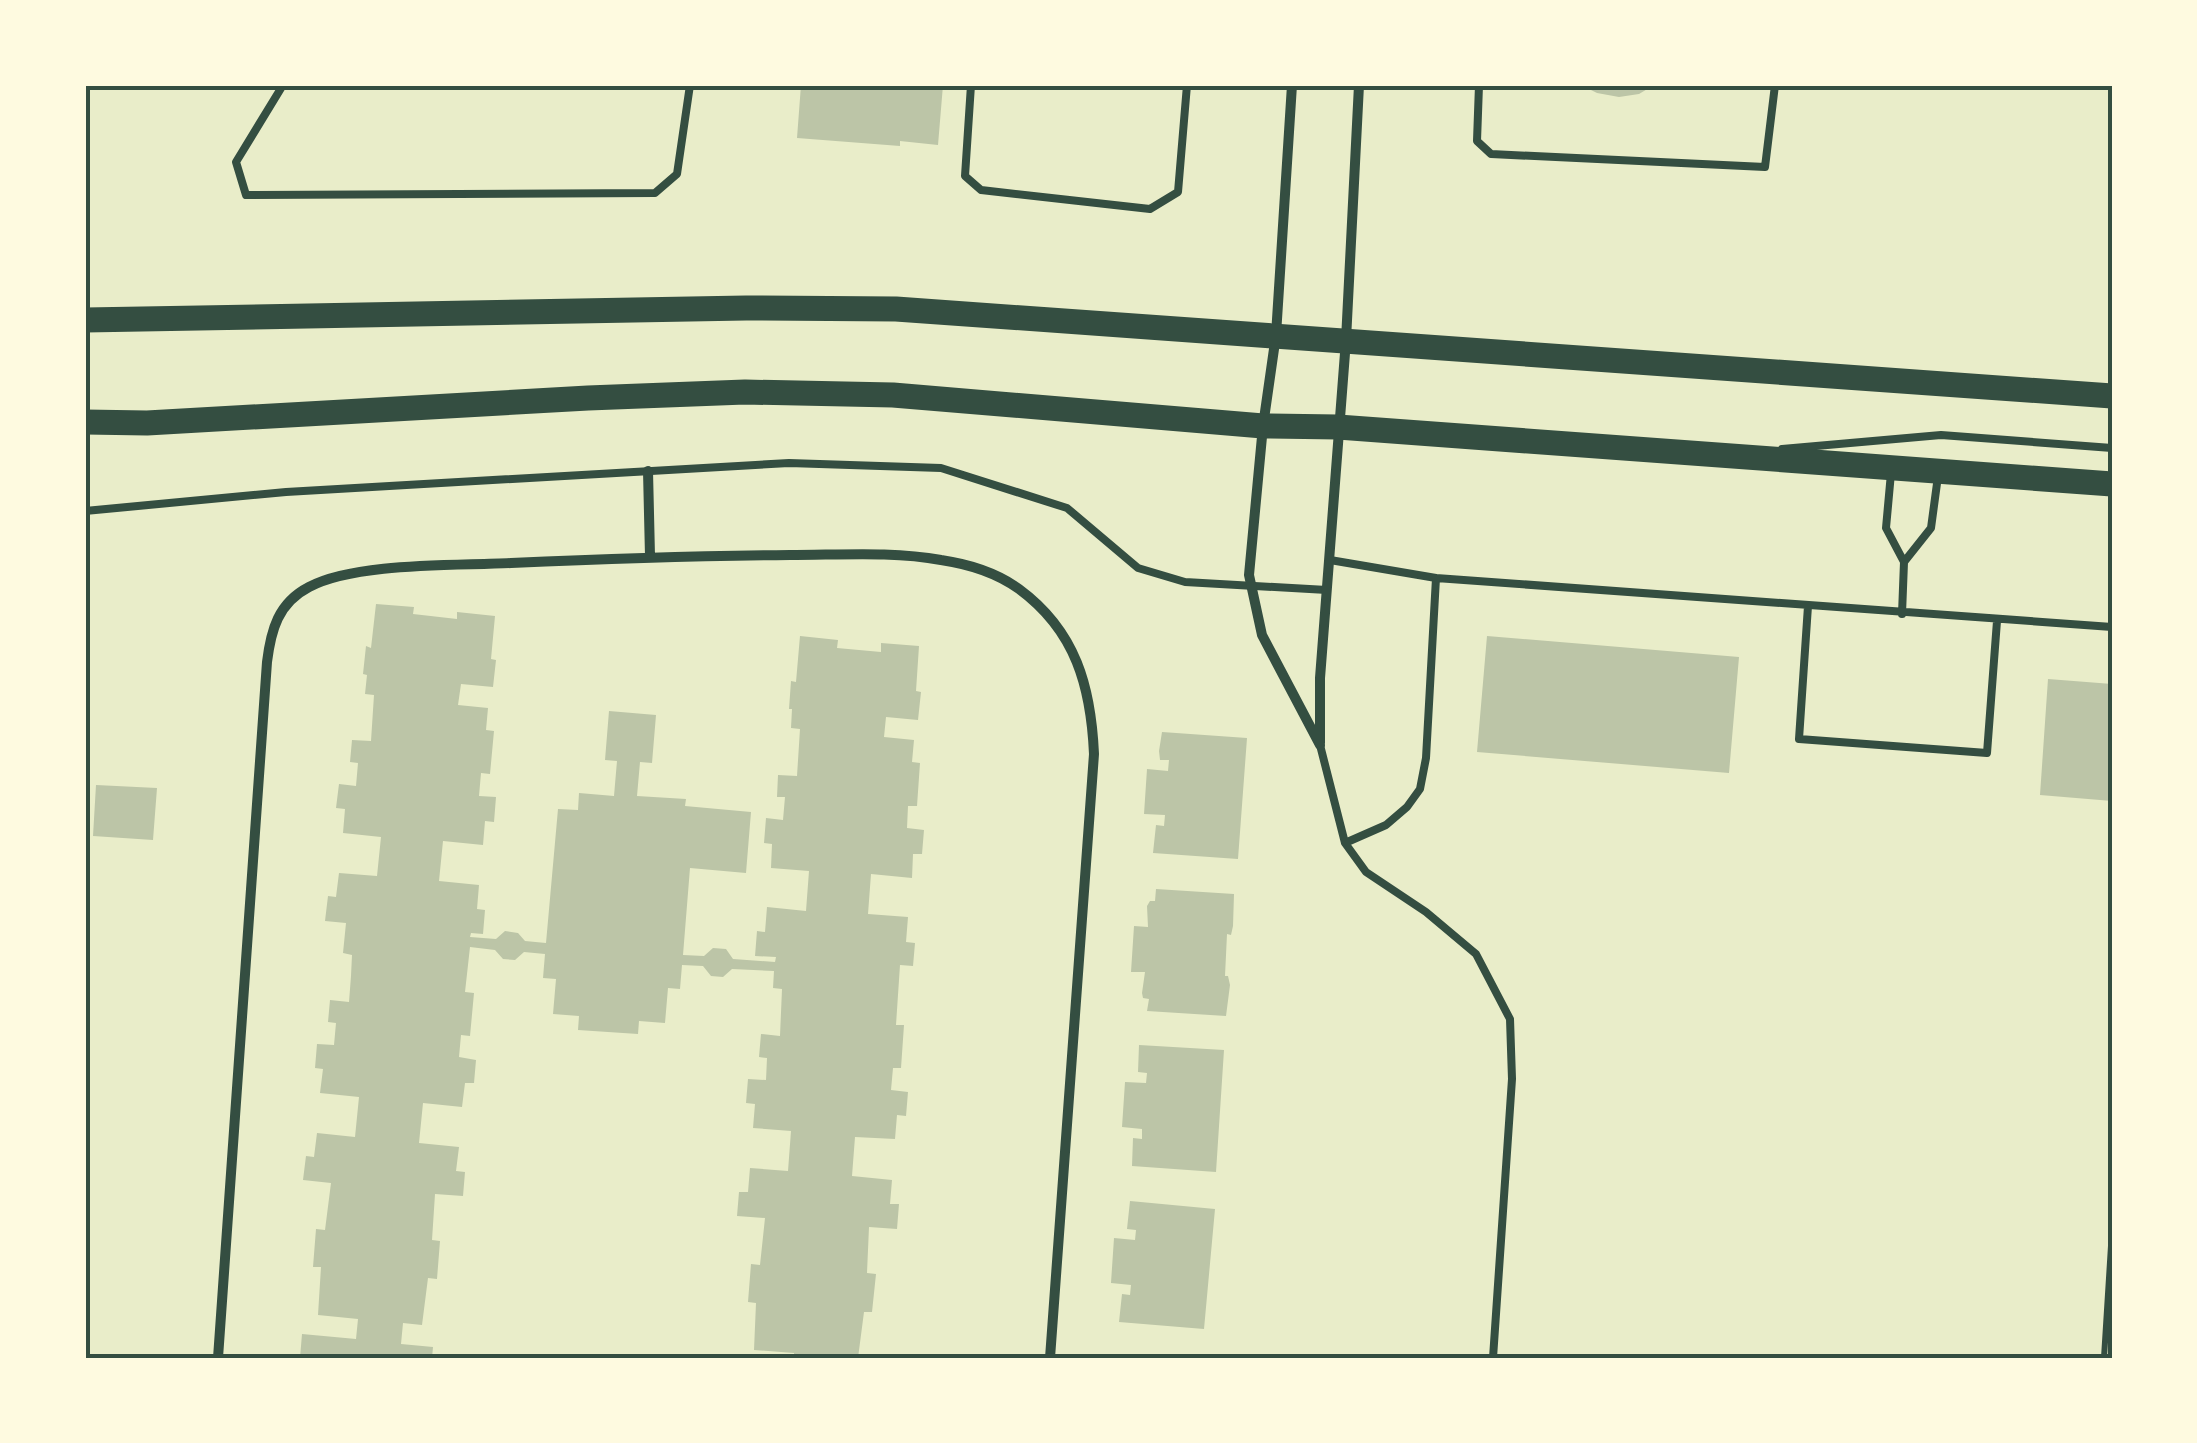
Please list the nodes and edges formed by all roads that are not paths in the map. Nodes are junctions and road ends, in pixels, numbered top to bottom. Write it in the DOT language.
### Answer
graph roads {
  1 [pos="283,85"];
  2 [pos="690,85"];
  3 [pos="971,85"];
  4 [pos="1188,85"];
  5 [pos="1292,85"];
  6 [pos="1359,85"];
  7 [pos="1480,85"];
  8 [pos="1775,85"];
  9 [pos="85,320"];
  10 [pos="1276,335"];
  11 [pos="1346,340"];
  12 [pos="2112,396"];
  13 [pos="85,422"];
  14 [pos="1263,426"];
  15 [pos="1338,427"];
  16 [pos="2112,448"];
  17 [pos="1718,454"];
  18 [pos="1892,468"];
  19 [pos="648,471"];
  20 [pos="1938,472"];
  21 [pos="2112,484"];
  22 [pos="85,511"];
  23 [pos="650,556"];
  24 [pos="1330,560"];
  25 [pos="1904,562"];
  26 [pos="1436,578"];
  27 [pos="1252,588"];
  28 [pos="1327,590"];
  29 [pos="1808,606"];
  30 [pos="1902,614"];
  31 [pos="1998,621"];
  32 [pos="2112,627"];
  33 [pos="1320,745"];
  34 [pos="1345,843"];
  35 [pos="218,1358"];
  36 [pos="1050,1358"];
  37 [pos="1493,1358"];
  1 -- 2 [label="lane"];
  3 -- 4 [label="lane"];
  5 -- 10 [label="street"];
  6 -- 11 [label="street"];
  7 -- 8 [label="lane"];
  9 -- 10 [label="main road"];
  10 -- 11 [label="main road"];
  10 -- 14 [label="street"];
  11 -- 12 [label="main road"];
  11 -- 15 [label="street"];
  13 -- 14 [label="main road"];
  14 -- 15 [label="main road"];
  14 -- 27 [label="street"];
  15 -- 17 [label="main road"];
  15 -- 24 [label="street"];
  16 -- 17 [label="lane"];
  17 -- 18 [label="main road"];
  18 -- 20 [label="main road"];
  18 -- 25 [label="lane"];
  19 -- 22 [label="lane"];
  19 -- 23 [label="street"];
  19 -- 27 [label="lane"];
  20 -- 21 [label="main road"];
  20 -- 25 [label="lane"];
  23 -- 35 [label="street"];
  23 -- 36 [label="street"];
  24 -- 26 [label="lane"];
  24 -- 28 [label="street"];
  25 -- 30 [label="lane"];
  26 -- 29 [label="lane"];
  26 -- 34 [label="lane"];
  27 -- 28 [label="lane"];
  27 -- 33 [label="street"];
  28 -- 33 [label="street"];
  29 -- 30 [label="lane"];
  29 -- 31 [label="lane"];
  30 -- 31 [label="lane"];
  31 -- 32 [label="lane"];
  33 -- 34 [label="lane"];
  34 -- 37 [label="lane"];
}
